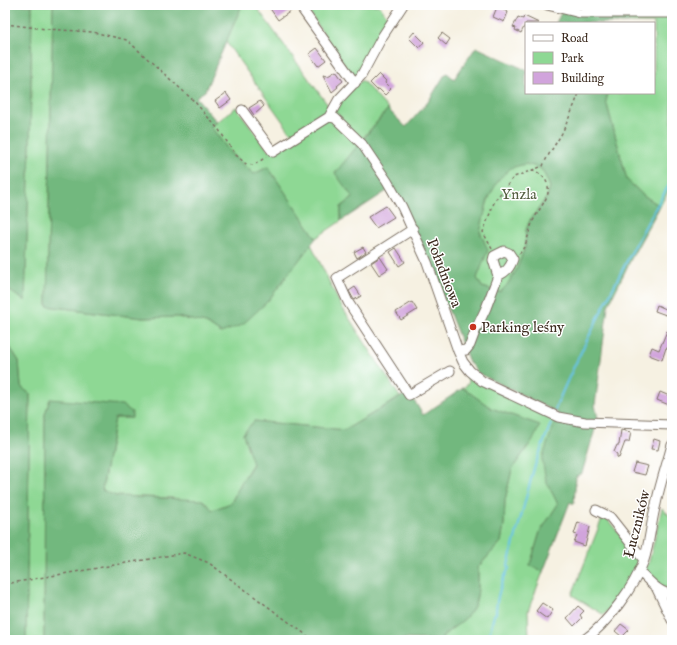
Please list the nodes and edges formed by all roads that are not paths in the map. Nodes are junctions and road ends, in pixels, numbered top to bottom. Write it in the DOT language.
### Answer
graph roads {
  1 [pos="299,5"];
  2 [pos="403,5"];
  3 [pos="547,5"];
  4 [pos="672,13"];
  5 [pos="355,83"];
  6 [pos="242,110"];
  7 [pos="329,117"];
  8 [pos="413,229"];
  9 [pos="498,276"];
  10 [pos="458,351"];
  11 [pos="450,371"];
  12 [pos="672,425"];
  13 [pos="672,445"];
  14 [pos="596,510"];
  15 [pos="644,560"];
  16 [pos="639,571"];
  17 [pos="656,588"];
  18 [pos="672,594"];
  19 [pos="672,620"];
  20 [pos="584,640"];
  1 -- 5 [label="street"];
  2 -- 5 [label="street"];
  3 -- 4 [label="street"];
  5 -- 7 [label="street"];
  6 -- 7 [label="street"];
  7 -- 8 [label="street, Południowa"];
  8 -- 10 [label="street, Południowa"];
  8 -- 11 [label="street"];
  9 -- 9 [label="street"];
  9 -- 10 [label="street"];
  10 -- 12 [label="street, Południowa"];
  13 -- 15 [label="street, Łuczników"];
  14 -- 15 [label="street"];
  15 -- 16 [label="street, Łuczników"];
  16 -- 17 [label="street"];
  16 -- 20 [label="street, Łuczników"];
  17 -- 18 [label="street"];
  17 -- 19 [label="street"];
}
